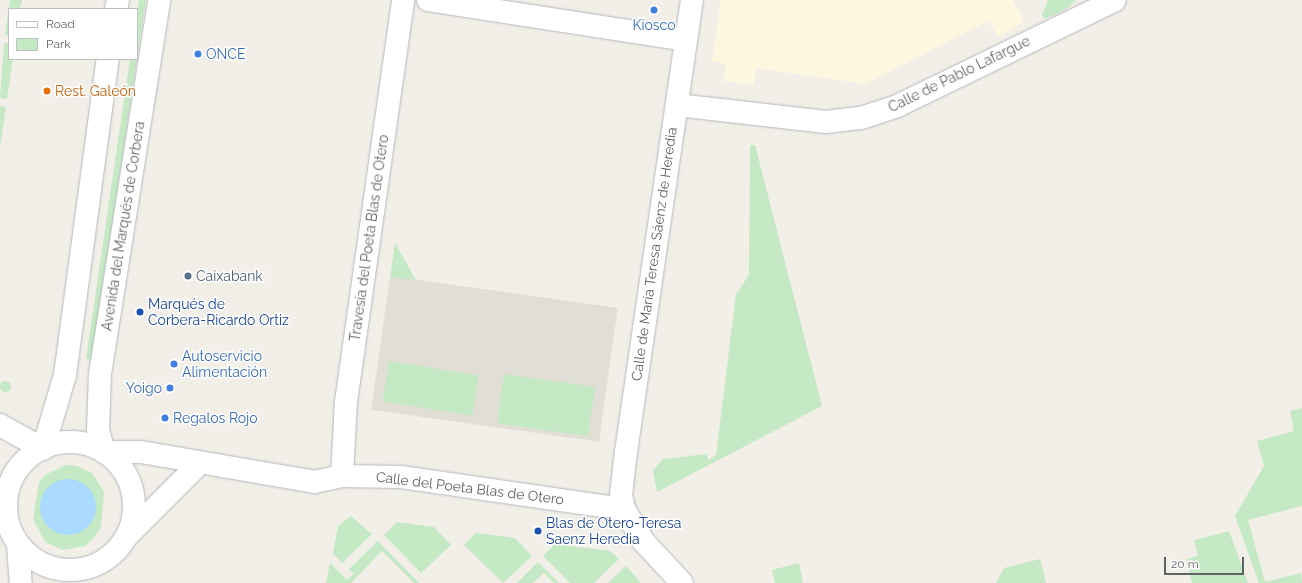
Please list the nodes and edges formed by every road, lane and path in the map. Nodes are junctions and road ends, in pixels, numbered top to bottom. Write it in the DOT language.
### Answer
graph roads {
  1 [pos="159,0"];
  2 [pos="404,0"];
  3 [pos="428,0"];
  4 [pos="692,0"];
  5 [pos="1116,0"];
  6 [pos="686,40"];
  7 [pos="108,60"];
  8 [pos="676,105"];
  9 [pos="0,425"];
  10 [pos="43,449"];
  11 [pos="104,452"];
  12 [pos="199,464"];
  13 [pos="342,476"];
  14 [pos="624,509"];
  15 [pos="124,540"];
  16 [pos="9,542"];
  17 [pos="92,574"];
  18 [pos="21,583"];
  19 [pos="682,583"];
  1 -- 11 [label="street, Avenida del Marqués de Corbera"];
  2 -- 13 [label="street, Travesía del Poeta Blas de Otero"];
  3 -- 6 [label="street"];
  4 -- 6 [label="street, Calle de María Teresa Sáenz de Heredia"];
  5 -- 8 [label="street, Calle de Pablo Lafargue"];
  6 -- 8 [label="street, Calle de María Teresa Sáenz de Heredia"];
  7 -- 10 [label="street"];
  8 -- 14 [label="street, Calle de María Teresa Sáenz de Heredia"];
  9 -- 10 [label="street"];
  10 -- 11 [label="street"];
  10 -- 16 [label="street"];
  11 -- 12 [label="street, Calle del Poeta Blas de Otero"];
  11 -- 15 [label="street"];
  12 -- 13 [label="street, Calle del Poeta Blas de Otero"];
  12 -- 15 [label="street"];
  13 -- 14 [label="street, Calle del Poeta Blas de Otero"];
  14 -- 19 [label="street"];
  15 -- 17 [label="street"];
  16 -- 17 [label="street"];
  16 -- 18 [label="street"];
}
